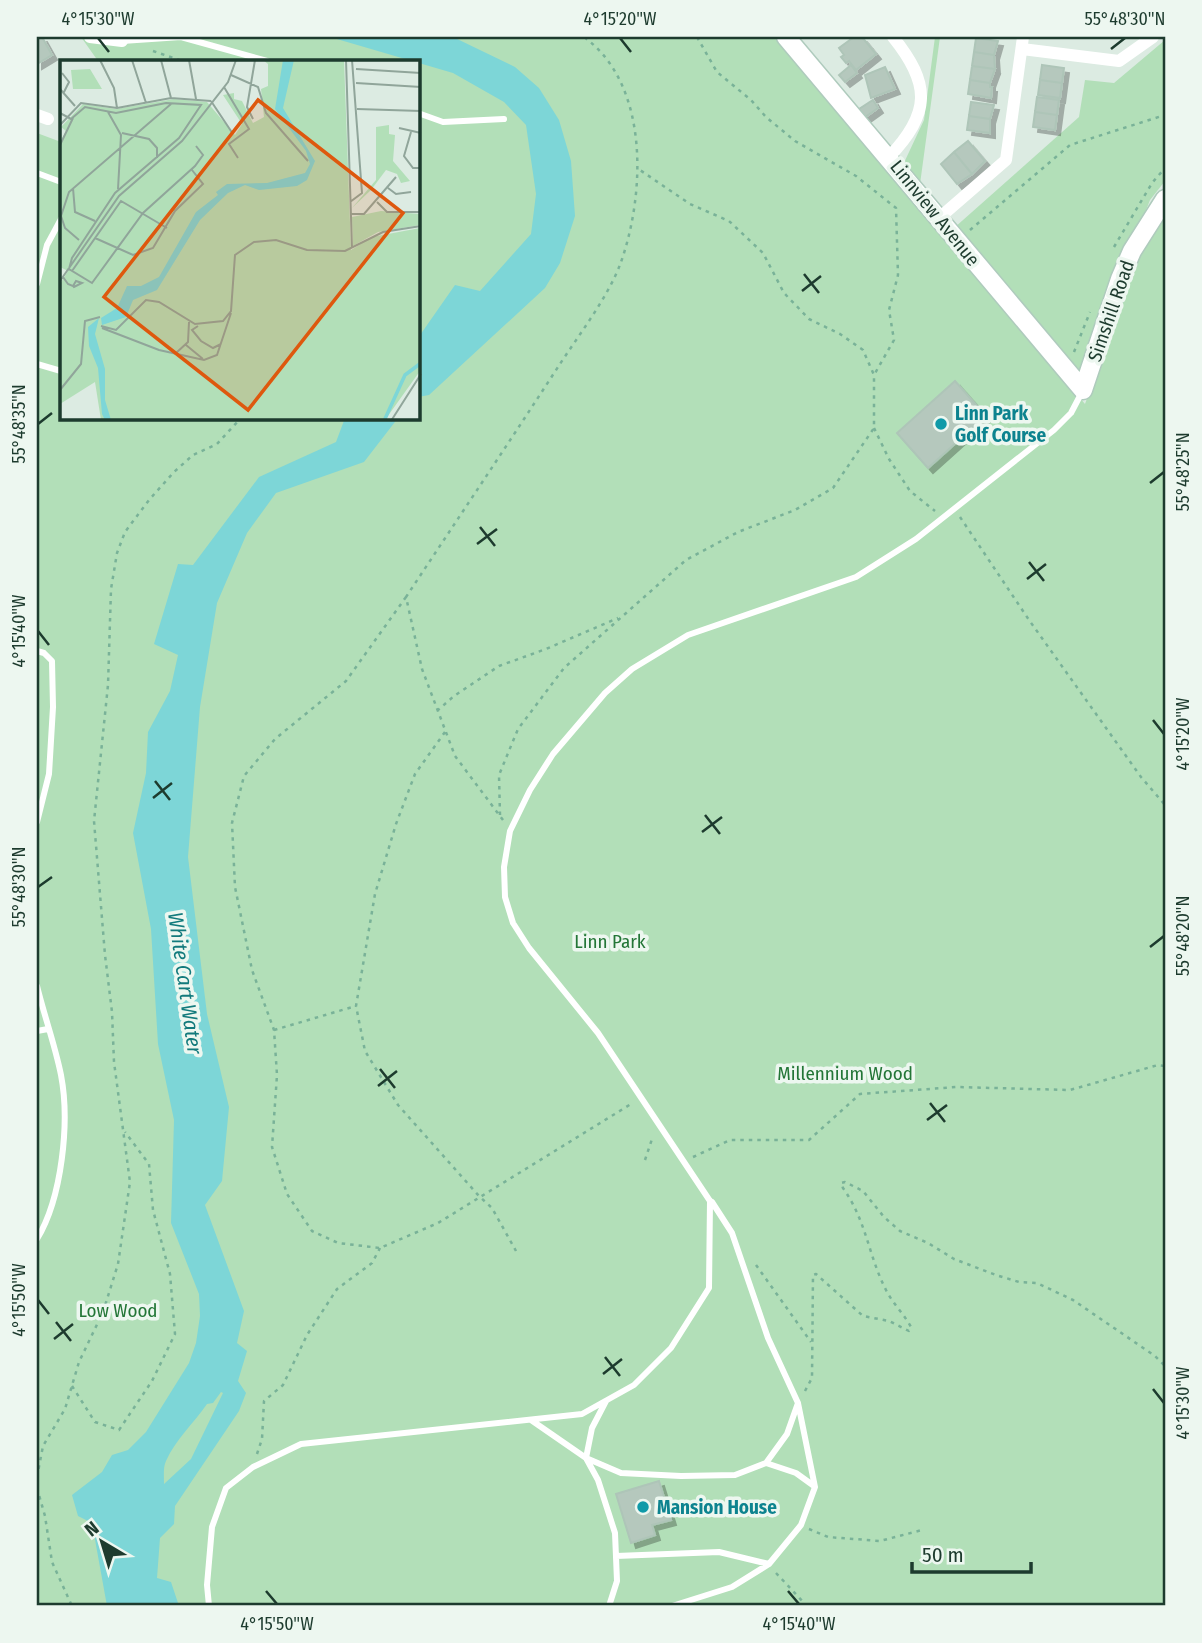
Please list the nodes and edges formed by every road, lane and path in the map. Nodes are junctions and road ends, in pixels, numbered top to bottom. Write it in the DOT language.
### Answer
graph roads {
  1 [pos="90,37"];
  2 [pos="181,37"];
  3 [pos="584,37"];
  4 [pos="697,37"];
  5 [pos="786,37"];
  6 [pos="893,37"];
  7 [pos="1153,37"];
  8 [pos="122,41"];
  9 [pos="1022,43"];
  10 [pos="263,60"];
  11 [pos="420,114"];
  12 [pos="1165,115"];
  13 [pos="504,119"];
  14 [pos="889,157"];
  15 [pos="637,168"];
  16 [pos="37,173"];
  17 [pos="60,181"];
  18 [pos="1165,199"];
  19 [pos="60,221"];
  20 [pos="944,226"];
  21 [pos="37,284"];
  22 [pos="37,364"];
  23 [pos="60,371"];
  24 [pos="874,375"];
  25 [pos="1083,390"];
  26 [pos="238,420"];
  27 [pos="874,428"];
  28 [pos="954,508"];
  29 [pos="943,518"];
  30 [pos="406,597"];
  31 [pos="621,617"];
  32 [pos="37,651"];
  33 [pos="437,711"];
  34 [pos="445,732"];
  35 [pos="37,788"];
  36 [pos="45,790"];
  37 [pos="1165,805"];
  38 [pos="500,815"];
  39 [pos="37,822"];
  40 [pos="510,831"];
  41 [pos="37,985"];
  42 [pos="356,1006"];
  43 [pos="48,1030"];
  44 [pos="274,1030"];
  45 [pos="37,1031"];
  46 [pos="1165,1066"];
  47 [pos="643,1097"];
  48 [pos="653,1112"];
  49 [pos="123,1130"];
  50 [pos="645,1160"];
  51 [pos="685,1160"];
  52 [pos="479,1196"];
  53 [pos="710,1200"];
  54 [pos="37,1239"];
  55 [pos="380,1248"];
  56 [pos="516,1251"];
  57 [pos="756,1266"];
  58 [pos="811,1342"];
  59 [pos="1165,1366"];
  60 [pos="72,1386"];
  61 [pos="607,1399"];
  62 [pos="798,1403"];
  63 [pos="531,1420"];
  64 [pos="586,1458"];
  65 [pos="766,1462"];
  66 [pos="253,1467"];
  67 [pos="37,1476"];
  68 [pos="815,1487"];
  69 [pos="37,1488"];
  70 [pos="802,1522"];
  71 [pos="922,1530"];
  72 [pos="616,1556"];
  73 [pos="769,1564"];
  74 [pos="72,1606"];
  75 [pos="209,1606"];
  76 [pos="609,1606"];
  77 [pos="672,1606"];
  78 [pos="807,1606"];
  1 -- 8 [label="street"];
  2 -- 8 [label="lane"];
  2 -- 10 [label="lane"];
  3 -- 15 [label="path"];
  4 -- 24 [label="path"];
  5 -- 14 [label="street, Linnview Avenue"];
  6 -- 14 [label="street"];
  7 -- 9 [label="street"];
  9 -- 20 [label="street"];
  11 -- 13 [label="lane"];
  12 -- 20 [label="path"];
  14 -- 20 [label="street, Linnview Avenue"];
  15 -- 24 [label="path"];
  15 -- 30 [label="path"];
  16 -- 17 [label="lane"];
  18 -- 25 [label="street, Simshill Road"];
  19 -- 21 [label="lane"];
  20 -- 25 [label="street, Linnview Avenue"];
  22 -- 23 [label="lane"];
  24 -- 27 [label="path"];
  25 -- 28 [label="lane"];
  26 -- 49 [label="path"];
  27 -- 29 [label="path"];
  27 -- 31 [label="path"];
  28 -- 29 [label="lane"];
  28 -- 37 [label="path"];
  29 -- 40 [label="lane"];
  30 -- 33 [label="path"];
  30 -- 44 [label="path"];
  31 -- 33 [label="path"];
  31 -- 38 [label="path"];
  32 -- 36 [label="lane"];
  33 -- 34 [label="path"];
  34 -- 38 [label="path"];
  34 -- 42 [label="path"];
  35 -- 36 [label="lane"];
  36 -- 39 [label="lane"];
  38 -- 40 [label="path"];
  40 -- 47 [label="lane"];
  41 -- 43 [label="lane"];
  42 -- 44 [label="path"];
  42 -- 52 [label="path"];
  43 -- 45 [label="lane"];
  43 -- 54 [label="lane"];
  44 -- 55 [label="path"];
  46 -- 51 [label="path"];
  47 -- 48 [label="lane"];
  47 -- 52 [label="path"];
  48 -- 50 [label="path"];
  48 -- 51 [label="lane"];
  49 -- 60 [label="path"];
  49 -- 60 [label="path"];
  51 -- 53 [label="lane"];
  52 -- 55 [label="path"];
  52 -- 56 [label="path"];
  53 -- 61 [label="lane"];
  53 -- 62 [label="lane"];
  55 -- 66 [label="path"];
  57 -- 58 [label="path"];
  58 -- 59 [label="path"];
  58 -- 62 [label="path"];
  60 -- 67 [label="path"];
  61 -- 63 [label="lane"];
  61 -- 64 [label="lane"];
  62 -- 65 [label="lane"];
  62 -- 68 [label="lane"];
  63 -- 64 [label="lane"];
  63 -- 66 [label="lane"];
  64 -- 65 [label="lane"];
  64 -- 72 [label="lane"];
  65 -- 68 [label="lane"];
  66 -- 75 [label="lane"];
  68 -- 70 [label="lane"];
  69 -- 74 [label="path"];
  70 -- 71 [label="path"];
  70 -- 73 [label="lane"];
  72 -- 73 [label="lane"];
  72 -- 76 [label="lane"];
  73 -- 77 [label="lane"];
  73 -- 78 [label="path"];
}
